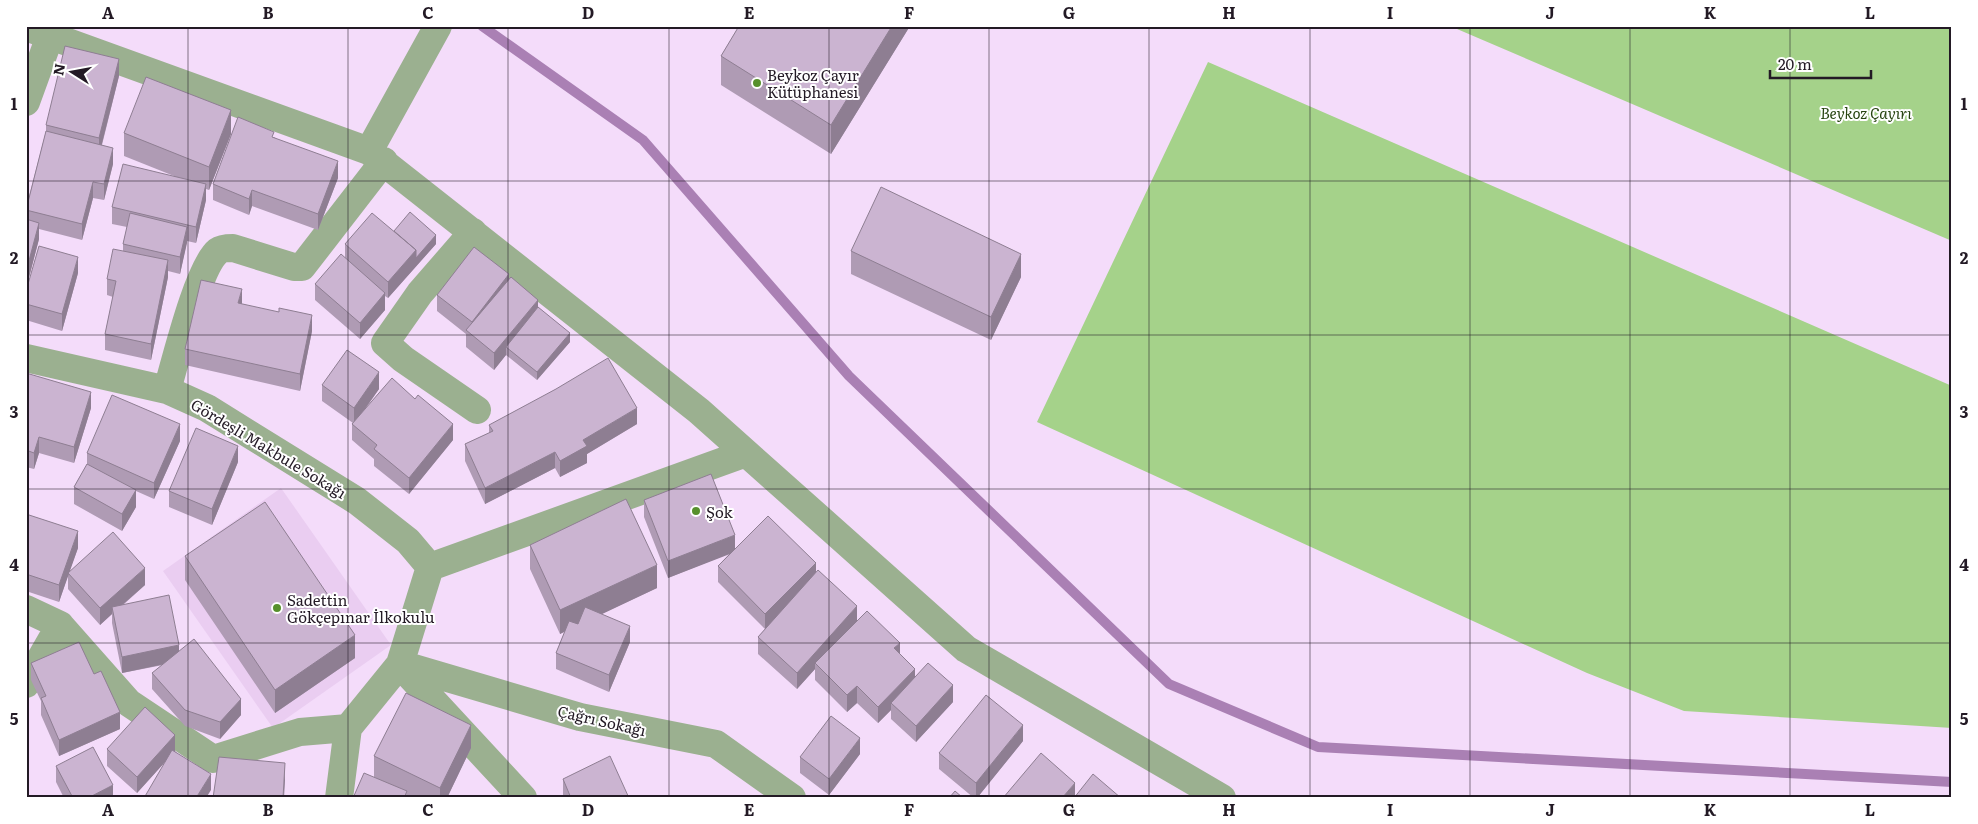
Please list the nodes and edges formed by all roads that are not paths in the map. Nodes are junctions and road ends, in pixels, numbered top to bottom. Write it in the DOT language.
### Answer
graph roads {
  1 [pos="38,32"];
  2 [pos="433,36"];
  3 [pos="26,102"];
  4 [pos="376,156"];
  5 [pos="473,232"];
  6 [pos="26,358"];
  7 [pos="167,390"];
  8 [pos="477,410"];
  9 [pos="746,453"];
  10 [pos="430,566"];
  11 [pos="26,610"];
  12 [pos="60,625"];
  13 [pos="400,664"];
  14 [pos="26,684"];
  15 [pos="348,728"];
  16 [pos="339,798"];
  17 [pos="523,798"];
  18 [pos="792,798"];
  19 [pos="1222,798"];
  1 -- 3 [label="street"];
  1 -- 4 [label="street"];
  2 -- 4 [label="street"];
  4 -- 5 [label="street"];
  4 -- 7 [label="street"];
  5 -- 8 [label="street"];
  5 -- 9 [label="street"];
  6 -- 7 [label="street, Gördeşli Makbule Sokağı"];
  7 -- 10 [label="street, Gördeşli Makbule Sokağı"];
  9 -- 10 [label="street"];
  9 -- 19 [label="street"];
  10 -- 13 [label="street"];
  11 -- 12 [label="street"];
  12 -- 14 [label="street"];
  12 -- 15 [label="street"];
  13 -- 15 [label="street"];
  13 -- 17 [label="street"];
  13 -- 18 [label="street, Çağrı Sokağı"];
  15 -- 16 [label="street"];
}
